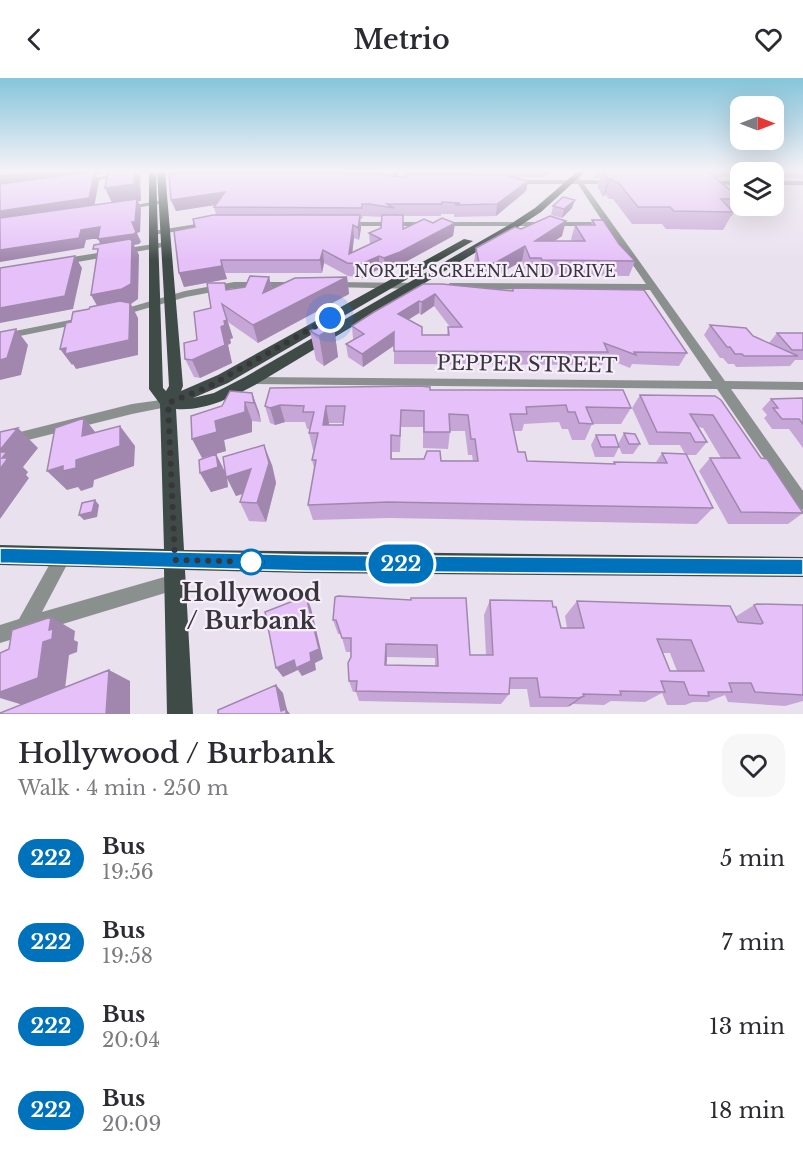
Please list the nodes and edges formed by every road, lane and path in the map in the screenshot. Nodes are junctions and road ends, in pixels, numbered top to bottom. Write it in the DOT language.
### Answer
graph roads {
  1 [pos="532,201"];
  2 [pos="548,201"];
  3 [pos="592,201"];
  4 [pos="158,202"];
  5 [pos="109,210"];
  6 [pos="217,223"];
  7 [pos="336,224"];
  8 [pos="499,224"];
  9 [pos="609,224"];
  10 [pos="515,225"];
  11 [pos="165,231"];
  12 [pos="153,233"];
  13 [pos="160,245"];
  14 [pos="55,263"];
  15 [pos="300,285"];
  16 [pos="322,285"];
  17 [pos="389,286"];
  18 [pos="413,286"];
  19 [pos="652,287"];
  20 [pos="163,301"];
  21 [pos="0,337"];
  22 [pos="250,381"];
  23 [pos="720,386"];
  24 [pos="803,386"];
  25 [pos="168,403"];
  26 [pos="0,442"];
  27 [pos="803,503"];
  28 [pos="0,555"];
  29 [pos="63,556"];
  30 [pos="803,567"];
  31 [pos="175,571"];
  32 [pos="26,625"];
  33 [pos="0,634"];
  34 [pos="180,714"];
  1 -- 8 [label="main road"];
  2 -- 10 [label="main road"];
  3 -- 9 [label="street"];
  4 -- 5 [label="street"];
  4 -- 11 [label="main road"];
  4 -- 12 [label="main road"];
  6 -- 11 [label="street"];
  7 -- 8 [label="street"];
  8 -- 10 [label="street"];
  8 -- 17 [label="main road"];
  9 -- 10 [label="street"];
  9 -- 19 [label="street"];
  10 -- 18 [label="main road"];
  11 -- 12 [label="street"];
  11 -- 13 [label="main road"];
  12 -- 13 [label="main road"];
  13 -- 14 [label="street"];
  13 -- 20 [label="main road"];
  15 -- 20 [label="street"];
  16 -- 17 [label="street, NORTH SCREENLAND DRIVE"];
  17 -- 18 [label="street, NORTH SCREENLAND DRIVE"];
  17 -- 25 [label="main road"];
  18 -- 19 [label="street, NORTH SCREENLAND DRIVE"];
  18 -- 22 [label="main road"];
  19 -- 23 [label="street"];
  20 -- 21 [label="street"];
  20 -- 25 [label="main road"];
  22 -- 23 [label="street, PEPPER STREET"];
  22 -- 25 [label="main road"];
  23 -- 24 [label="street, PEPPER STREET"];
  23 -- 27 [label="street"];
  25 -- 26 [label="street"];
  25 -- 31 [label="main road"];
  28 -- 29 [label="main road"];
  29 -- 31 [label="main road"];
  29 -- 32 [label="street"];
  30 -- 31 [label="main road"];
  31 -- 32 [label="street"];
  31 -- 34 [label="main road"];
  32 -- 33 [label="street"];
}
